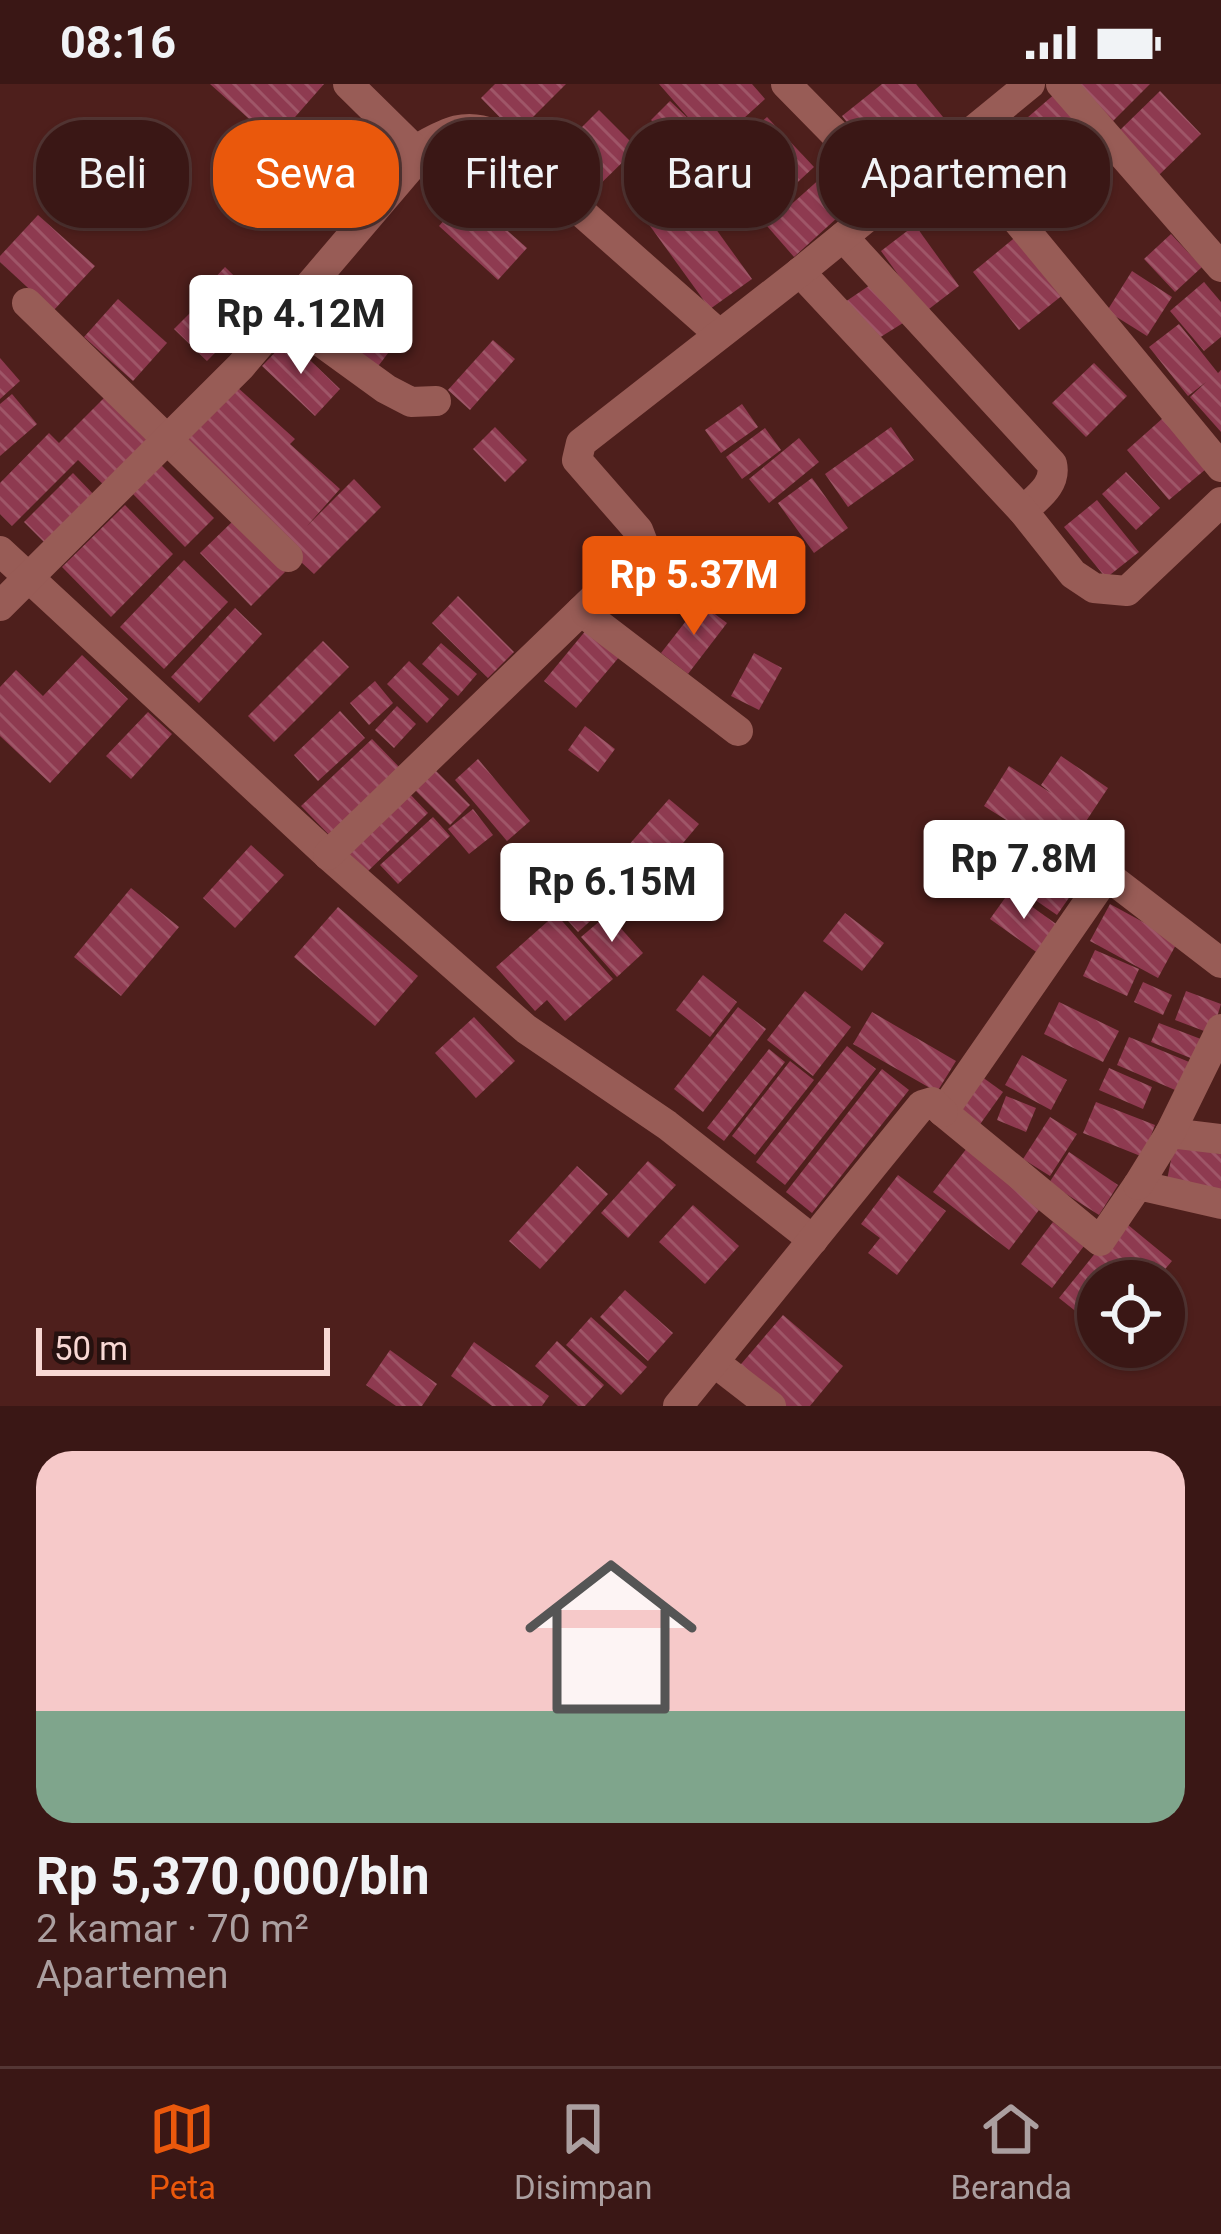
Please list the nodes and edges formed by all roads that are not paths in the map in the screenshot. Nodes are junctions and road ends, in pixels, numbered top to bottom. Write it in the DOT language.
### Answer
graph roads {
  1 [pos="348,84"];
  2 [pos="786,84"];
  3 [pos="1030,84"];
  4 [pos="1061,84"];
  5 [pos="821,120"];
  6 [pos="984,120"];
  7 [pos="415,150"];
  8 [pos="853,228"];
  9 [pos="1023,228"];
  10 [pos="843,236"];
  11 [pos="1221,267"];
  12 [pos="800,272"];
  13 [pos="26,303"];
  14 [pos="284,315"];
  15 [pos="719,334"];
  16 [pos="436,401"];
  17 [pos="168,442"];
  18 [pos="1221,467"];
  19 [pos="1221,502"];
  20 [pos="1023,512"];
  21 [pos="0,551"];
  22 [pos="288,557"];
  23 [pos="29,577"];
  24 [pos="0,606"];
  25 [pos="581,611"];
  26 [pos="738,731"];
  27 [pos="328,855"];
  28 [pos="1221,963"];
  29 [pos="1221,1029"];
  30 [pos="944,1112"];
  31 [pos="1170,1133"];
  32 [pos="1221,1139"];
  33 [pos="1138,1186"];
  34 [pos="1221,1204"];
  35 [pos="813,1240"];
  36 [pos="714,1362"];
  37 [pos="678,1406"];
  38 [pos="771,1406"];
  1 -- 7 [label="street"];
  2 -- 5 [label="street"];
  3 -- 6 [label="street"];
  4 -- 11 [label="street"];
  7 -- 14 [label="street"];
  7 -- 15 [label="street"];
  8 -- 10 [label="street"];
  9 -- 18 [label="street"];
  10 -- 12 [label="street"];
  10 -- 20 [label="street"];
  12 -- 15 [label="street"];
  12 -- 20 [label="street"];
  13 -- 17 [label="street"];
  14 -- 16 [label="street"];
  14 -- 17 [label="street"];
  15 -- 25 [label="street"];
  17 -- 22 [label="street"];
  17 -- 23 [label="street"];
  19 -- 20 [label="street"];
  21 -- 23 [label="street"];
  23 -- 24 [label="street"];
  23 -- 27 [label="street"];
  25 -- 26 [label="street"];
  25 -- 27 [label="street"];
  27 -- 35 [label="street"];
  28 -- 30 [label="street"];
  29 -- 31 [label="street"];
  30 -- 33 [label="street"];
  30 -- 35 [label="street"];
  31 -- 32 [label="street"];
  31 -- 33 [label="street"];
  33 -- 34 [label="street"];
  35 -- 36 [label="street"];
  36 -- 37 [label="street"];
  36 -- 38 [label="street"];
}
